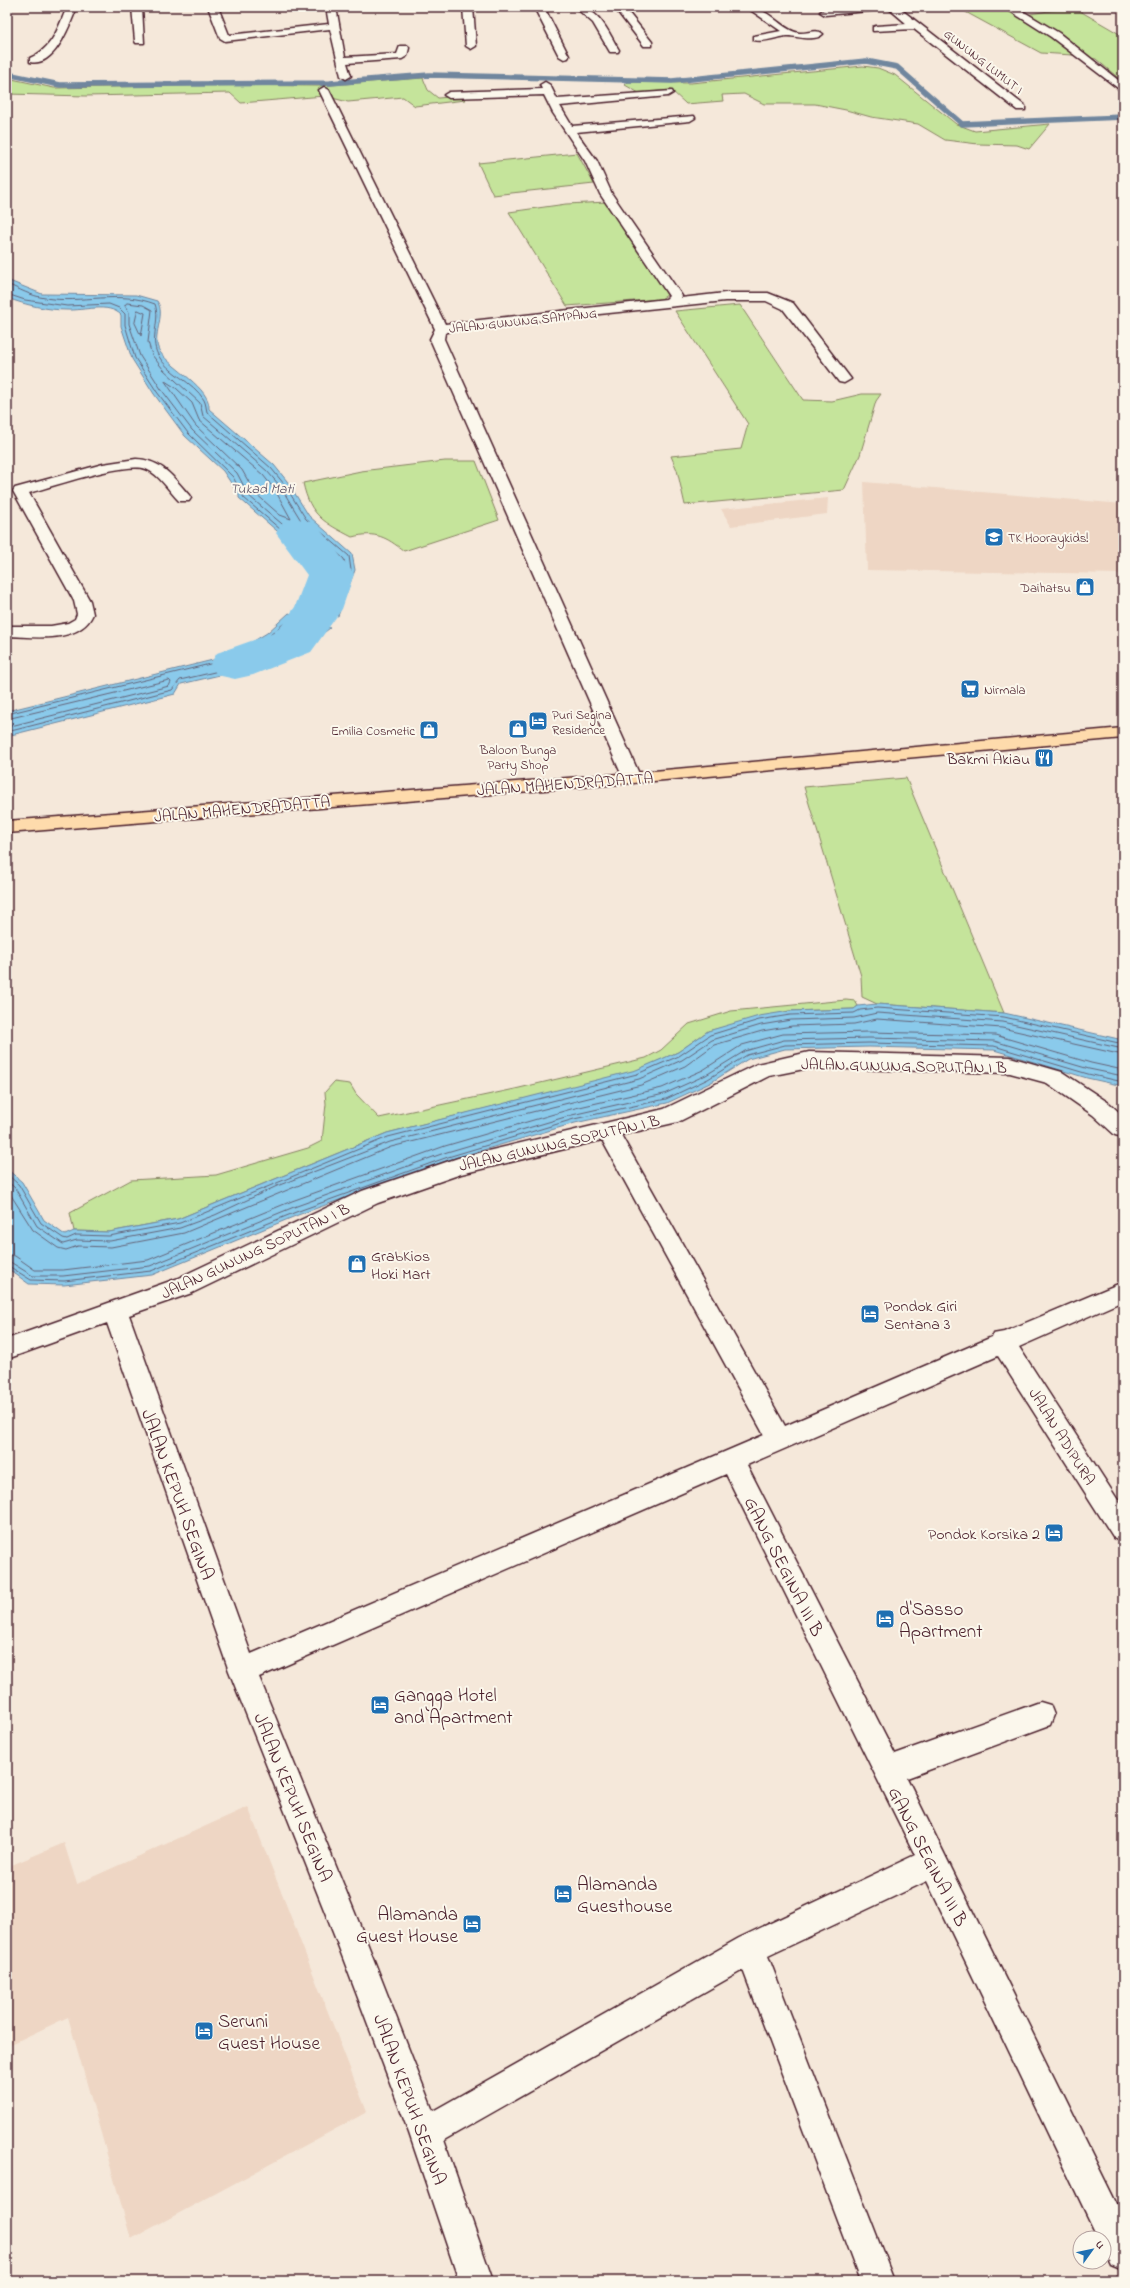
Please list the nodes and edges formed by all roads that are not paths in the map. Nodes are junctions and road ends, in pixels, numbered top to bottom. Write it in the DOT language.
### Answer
graph roads {
  1 [pos="72,7"];
  2 [pos="137,7"];
  3 [pos="213,7"];
  4 [pos="331,7"];
  5 [pos="468,7"];
  6 [pos="539,7"];
  7 [pos="580,7"];
  8 [pos="619,7"];
  9 [pos="751,7"];
  10 [pos="878,7"];
  11 [pos="892,7"];
  12 [pos="1009,7"];
  13 [pos="825,12"];
  14 [pos="335,26"];
  15 [pos="915,26"];
  16 [pos="876,29"];
  17 [pos="788,32"];
  18 [pos="818,34"];
  19 [pos="758,38"];
  20 [pos="140,41"];
  21 [pos="648,44"];
  22 [pos="471,46"];
  23 [pos="404,48"];
  24 [pos="614,50"];
  25 [pos="564,56"];
  26 [pos="34,60"];
  27 [pos="341,60"];
  28 [pos="346,76"];
  29 [pos="1123,89"];
  30 [pos="324,90"];
  31 [pos="668,93"];
  32 [pos="449,95"];
  33 [pos="553,102"];
  34 [pos="1021,108"];
  35 [pos="690,118"];
  36 [pos="571,129"];
  37 [pos="670,303"];
  38 [pos="440,329"];
  39 [pos="844,379"];
  40 [pos="184,498"];
  41 [pos="7,631"];
  42 [pos="1123,733"];
  43 [pos="632,778"];
  44 [pos="7,827"];
  45 [pos="1121,1126"];
  46 [pos="608,1131"];
  47 [pos="1123,1291"];
  48 [pos="114,1311"];
  49 [pos="1002,1341"];
  50 [pos="7,1349"];
  51 [pos="780,1440"];
  52 [pos="732,1460"];
  53 [pos="1123,1530"];
  54 [pos="243,1671"];
  55 [pos="1040,1715"];
  56 [pos="887,1771"];
  57 [pos="934,1862"];
  58 [pos="750,1949"];
  59 [pos="425,2133"];
  60 [pos="1123,2254"];
  61 [pos="476,2281"];
  62 [pos="877,2281"];
  1 -- 26 [label="street"];
  2 -- 20 [label="street"];
  3 -- 14 [label="street"];
  4 -- 14 [label="street"];
  5 -- 22 [label="street"];
  6 -- 25 [label="street"];
  7 -- 24 [label="street"];
  8 -- 21 [label="street"];
  9 -- 17 [label="street"];
  10 -- 13 [label="street"];
  11 -- 15 [label="street, GUNUNG LUMUT I"];
  12 -- 29 [label="street"];
  14 -- 27 [label="street"];
  15 -- 16 [label="street"];
  15 -- 34 [label="street, GUNUNG LUMUT I"];
  17 -- 18 [label="street"];
  17 -- 19 [label="street"];
  23 -- 27 [label="street"];
  27 -- 28 [label="street"];
  30 -- 38 [label="street"];
  31 -- 33 [label="street"];
  32 -- 33 [label="street"];
  33 -- 36 [label="street"];
  35 -- 36 [label="street"];
  36 -- 37 [label="street"];
  37 -- 38 [label="street, JALAN GUNUNG SAMPANG"];
  37 -- 39 [label="street, JALAN GUNUNG SAMPANG"];
  38 -- 43 [label="street, JALAN GUNUNG SAMPANG"];
  40 -- 41 [label="street"];
  42 -- 43 [label="main road, JALAN MAHENDRADATTA"];
  43 -- 44 [label="main road, JALAN MAHENDRADATTA"];
  45 -- 46 [label="street, JALAN GUNUNG SOPUTAN I B"];
  46 -- 48 [label="street, JALAN GUNUNG SOPUTAN I B"];
  46 -- 51 [label="street"];
  47 -- 49 [label="street"];
  48 -- 50 [label="street, JALAN GUNUNG SOPUTAN I B"];
  48 -- 54 [label="street, JALAN KEPUH SEGINA"];
  49 -- 51 [label="street"];
  49 -- 53 [label="street, JALAN ADIPURA"];
  51 -- 52 [label="street"];
  52 -- 54 [label="street"];
  52 -- 56 [label="street, GANG SEGINA III B"];
  54 -- 59 [label="street, JALAN KEPUH SEGINA"];
  55 -- 56 [label="street"];
  56 -- 57 [label="street, GANG SEGINA III B"];
  57 -- 58 [label="street"];
  57 -- 60 [label="street, GANG SEGINA III B"];
  58 -- 59 [label="street"];
  58 -- 62 [label="street"];
  59 -- 61 [label="street, JALAN KEPUH SEGINA"];
}
